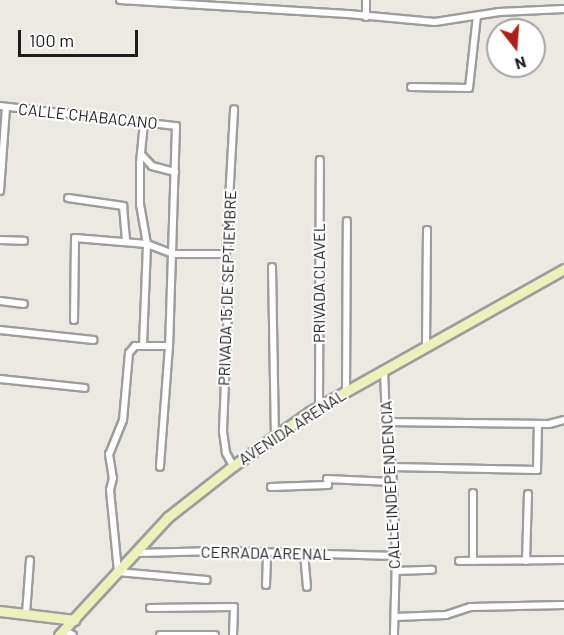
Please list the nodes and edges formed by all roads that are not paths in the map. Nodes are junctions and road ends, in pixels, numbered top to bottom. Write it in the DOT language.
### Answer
graph roads {
  1 [pos="120,0"];
  2 [pos="366,0"];
  3 [pos="167,2"];
  4 [pos="564,9"];
  5 [pos="477,16"];
  6 [pos="366,17"];
  7 [pos="411,87"];
  8 [pos="3,107"];
  9 [pos="234,109"];
  10 [pos="144,122"];
  11 [pos="141,154"];
  12 [pos="320,160"];
  13 [pos="175,172"];
  14 [pos="0,191"];
  15 [pos="68,198"];
  16 [pos="347,221"];
  17 [pos="427,230"];
  18 [pos="0,240"];
  19 [pos="24,241"];
  20 [pos="126,242"];
  21 [pos="147,244"];
  22 [pos="173,254"];
  23 [pos="226,254"];
  24 [pos="272,267"];
  25 [pos="564,269"];
  26 [pos="0,302"];
  27 [pos="24,304"];
  28 [pos="74,320"];
  29 [pos="0,330"];
  30 [pos="93,340"];
  31 [pos="143,345"];
  32 [pos="169,346"];
  33 [pos="426,346"];
  34 [pos="384,370"];
  35 [pos="0,379"];
  36 [pos="85,388"];
  37 [pos="346,391"];
  38 [pos="319,406"];
  39 [pos="564,420"];
  40 [pos="386,422"];
  41 [pos="538,424"];
  42 [pos="275,436"];
  43 [pos="233,466"];
  44 [pos="160,467"];
  45 [pos="392,467"];
  46 [pos="392,482"];
  47 [pos="271,487"];
  48 [pos="473,493"];
  49 [pos="528,494"];
  50 [pos="136,553"];
  51 [pos="267,553"];
  52 [pos="304,553"];
  53 [pos="396,556"];
  54 [pos="30,560"];
  55 [pos="564,560"];
  56 [pos="459,561"];
  57 [pos="473,561"];
  58 [pos="526,561"];
  59 [pos="432,570"];
  60 [pos="396,571"];
  61 [pos="118,572"];
  62 [pos="207,580"];
  63 [pos="266,585"];
  64 [pos="307,587"];
  65 [pos="564,605"];
  66 [pos="150,608"];
  67 [pos="0,611"];
  68 [pos="26,614"];
  69 [pos="395,617"];
  70 [pos="74,620"];
  71 [pos="62,632"];
  72 [pos="73,635"];
  73 [pos="160,635"];
  74 [pos="215,635"];
  75 [pos="233,635"];
  76 [pos="394,635"];
  1 -- 3 [label="street"];
  2 -- 6 [label="street"];
  3 -- 6 [label="street"];
  4 -- 5 [label="street"];
  5 -- 6 [label="street"];
  5 -- 7 [label="street"];
  8 -- 10 [label="street, CALLE CHABACANO"];
  8 -- 14 [label="street"];
  9 -- 23 [label="street, PRIVADA 15 DE SEPTIEMBRE"];
  10 -- 11 [label="street"];
  10 -- 13 [label="street, CALLE CHABACANO"];
  11 -- 13 [label="street"];
  11 -- 21 [label="street"];
  12 -- 38 [label="street, PRIVADA CLAVEL"];
  13 -- 22 [label="street"];
  15 -- 20 [label="street"];
  16 -- 37 [label="street"];
  17 -- 33 [label="street"];
  18 -- 19 [label="street"];
  20 -- 21 [label="street"];
  20 -- 28 [label="street"];
  21 -- 22 [label="street"];
  21 -- 31 [label="street"];
  22 -- 23 [label="street"];
  22 -- 32 [label="street"];
  23 -- 43 [label="street, PRIVADA 15 DE SEPTIEMBRE"];
  24 -- 42 [label="street"];
  25 -- 33 [label="main road, AVENIDA ARENAL"];
  26 -- 27 [label="street"];
  29 -- 30 [label="street"];
  31 -- 32 [label="street"];
  31 -- 61 [label="street"];
  32 -- 44 [label="street"];
  33 -- 34 [label="main road, AVENIDA ARENAL"];
  34 -- 37 [label="main road, AVENIDA ARENAL"];
  34 -- 40 [label="street, CALLE INDEPENDENCIA"];
  35 -- 36 [label="street"];
  37 -- 38 [label="main road, AVENIDA ARENAL"];
  38 -- 42 [label="main road, AVENIDA ARENAL"];
  39 -- 41 [label="street"];
  40 -- 41 [label="street"];
  40 -- 45 [label="street, CALLE INDEPENDENCIA"];
  41 -- 45 [label="street"];
  42 -- 43 [label="main road, AVENIDA ARENAL"];
  43 -- 50 [label="main road, AVENIDA ARENAL"];
  45 -- 46 [label="street, CALLE INDEPENDENCIA"];
  46 -- 47 [label="street"];
  46 -- 53 [label="street, CALLE INDEPENDENCIA"];
  48 -- 57 [label="street"];
  49 -- 58 [label="street"];
  50 -- 51 [label="street, CERRADA ARENAL"];
  50 -- 61 [label="main road, AVENIDA ARENAL"];
  51 -- 52 [label="street, CERRADA ARENAL"];
  51 -- 63 [label="street"];
  52 -- 53 [label="street, CERRADA ARENAL"];
  52 -- 64 [label="street"];
  53 -- 60 [label="street, CALLE INDEPENDENCIA"];
  54 -- 68 [label="street"];
  55 -- 58 [label="street"];
  56 -- 57 [label="street"];
  57 -- 58 [label="street"];
  59 -- 60 [label="street"];
  60 -- 69 [label="street, CALLE INDEPENDENCIA"];
  61 -- 62 [label="street"];
  61 -- 70 [label="main road, AVENIDA ARENAL"];
  65 -- 69 [label="street"];
  66 -- 75 [label="street"];
  67 -- 68 [label="main road"];
  68 -- 70 [label="main road"];
  69 -- 76 [label="street, CALLE INDEPENDENCIA"];
  70 -- 71 [label="main road, AVENIDA ARENAL"];
  71 -- 72 [label="street"];
  73 -- 74 [label="street"];
}
